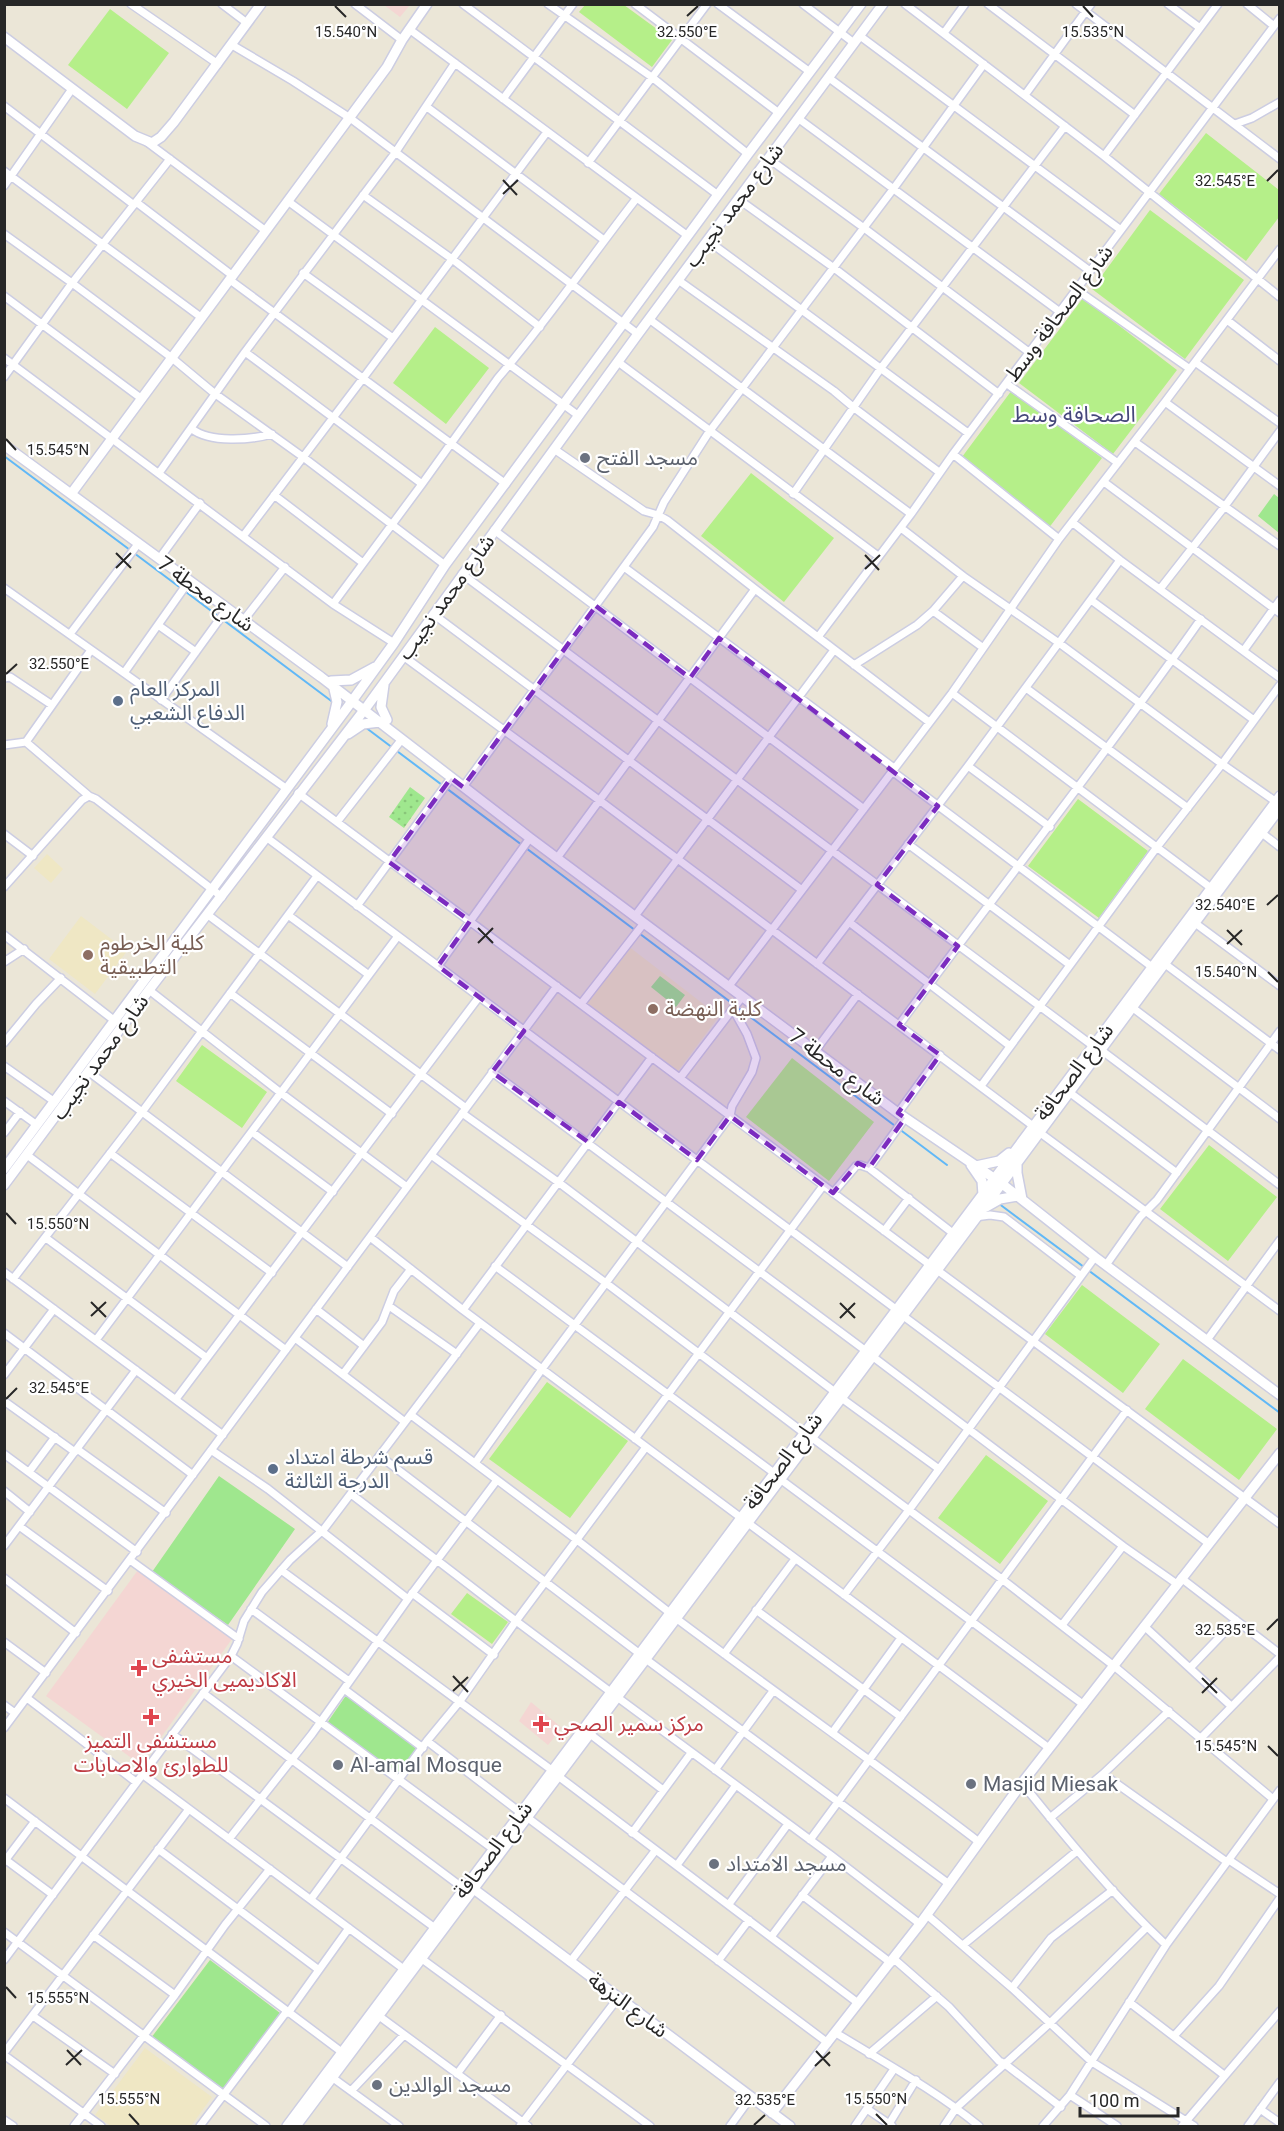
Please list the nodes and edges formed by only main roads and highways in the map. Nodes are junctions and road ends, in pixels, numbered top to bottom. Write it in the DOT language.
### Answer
graph roads {
  1 [pos="261,4"];
  2 [pos="427,4"];
  3 [pos="861,4"];
  4 [pos="883,4"];
  5 [pos="4,37"];
  6 [pos="4,445"];
  7 [pos="71,494"];
  8 [pos="379,664"];
  9 [pos="385,680"];
  10 [pos="332,685"];
  11 [pos="354,699"];
  12 [pos="366,708"];
  13 [pos="383,721"];
  14 [pos="330,733"];
  15 [pos="340,741"];
  16 [pos="1278,802"];
  17 [pos="1258,831"];
  18 [pos="1097,1048"];
  19 [pos="1036,1129"];
  20 [pos="1026,1136"];
  21 [pos="965,1158"];
  22 [pos="1017,1162"];
  23 [pos="976,1166"];
  24 [pos="4,1169"];
  25 [pos="998,1181"];
  26 [pos="4,1185"];
  27 [pos="983,1195"];
  28 [pos="1020,1198"];
  29 [pos="984,1208"];
  30 [pos="934,1267"];
  31 [pos="1280,1395"];
  32 [pos="1280,1453"];
  33 [pos="615,1695"];
  34 [pos="555,1773"];
  35 [pos="525,1815"];
  36 [pos="469,1889"];
  37 [pos="772,2113"];
  38 [pos="287,2127"];
  39 [pos="296,2127"];
  40 [pos="790,2127"];
  1 -- 5 [label="main road"];
  2 -- 7 [label="main road"];
  3 -- 8 [label="main road, شارع محمد نجيب"];
  4 -- 9 [label="main road, شارع محمد نجيب"];
  6 -- 7 [label="main road, شارع محطة 7"];
  7 -- 10 [label="main road, شارع محطة 7"];
  8 -- 10 [label="main road"];
  8 -- 11 [label="main road, شارع محمد نجيب"];
  9 -- 12 [label="main road, شارع محمد نجيب"];
  9 -- 13 [label="main road"];
  10 -- 11 [label="main road, شارع محطة 7"];
  10 -- 14 [label="main road"];
  11 -- 12 [label="main road, شارع محطة 7"];
  11 -- 14 [label="main road, شارع محمد نجيب"];
  12 -- 13 [label="main road, شارع محطة 7"];
  12 -- 15 [label="main road, شارع محمد نجيب"];
  13 -- 15 [label="main road"];
  13 -- 21 [label="main road, شارع محطة 7"];
  14 -- 24 [label="main road, شارع محمد نجيب"];
  15 -- 26 [label="main road, شارع محمد نجيب"];
  16 -- 17 [label="main road, شارع الصحافة"];
  17 -- 18 [label="main road, شارع الصحافة"];
  17 -- 18 [label="main road, شارع الصحافة"];
  18 -- 19 [label="main road, شارع الصحافة"];
  18 -- 19 [label="main road, شارع الصحافة"];
  19 -- 20 [label="main road, شارع الصحافة"];
  19 -- 22 [label="main road, شارع الصحافة"];
  20 -- 23 [label="main road"];
  20 -- 25 [label="main road, شارع الصحافة"];
  21 -- 23 [label="main road, شارع محطة 7"];
  21 -- 27 [label="main road"];
  22 -- 25 [label="main road, شارع الصحافة"];
  22 -- 28 [label="main road"];
  23 -- 25 [label="main road, شارع محطة 7"];
  25 -- 27 [label="main road, شارع الصحافة"];
  25 -- 28 [label="main road, شارع محطة 7"];
  25 -- 29 [label="main road, شارع الصحافة"];
  27 -- 30 [label="main road, شارع الصحافة"];
  28 -- 29 [label="main road"];
  28 -- 31 [label="main road, شارع محطة 7"];
  29 -- 30 [label="main road, شارع الصحافة"];
  30 -- 33 [label="main road, شارع الصحافة"];
  32 -- 37 [label="main road"];
  33 -- 34 [label="main road, شارع الصحافة"];
  33 -- 34 [label="main road, شارع الصحافة"];
  34 -- 35 [label="main road, شارع الصحافة"];
  35 -- 36 [label="main road, شارع الصحافة"];
  35 -- 36 [label="main road, شارع الصحافة"];
  36 -- 37 [label="main road, شارع النزهة"];
  36 -- 38 [label="main road, شارع الصحافة"];
  36 -- 39 [label="main road, شارع الصحافة"];
  37 -- 40 [label="main road, شارع النزهة"];
}
